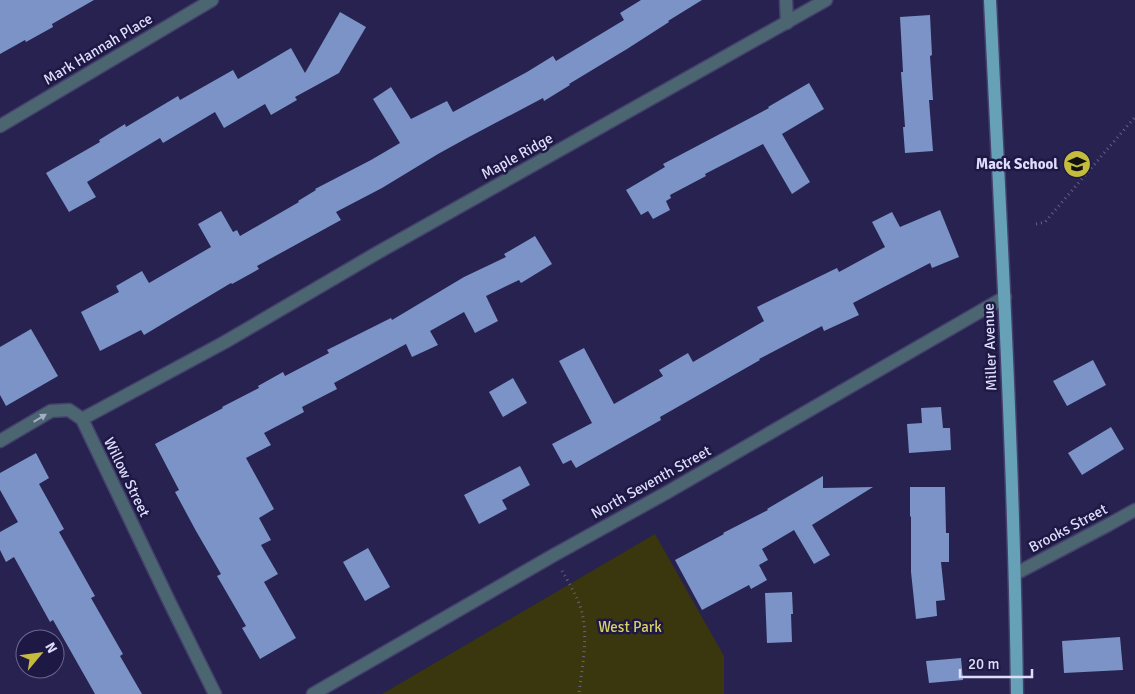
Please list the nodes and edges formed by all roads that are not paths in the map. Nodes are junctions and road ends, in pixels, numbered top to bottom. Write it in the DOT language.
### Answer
graph roads {
  1 [pos="212,0"];
  2 [pos="786,0"];
  3 [pos="826,0"];
  4 [pos="990,0"];
  5 [pos="787,23"];
  6 [pos="0,126"];
  7 [pos="1005,297"];
  8 [pos="82,419"];
  9 [pos="0,442"];
  10 [pos="1135,510"];
  11 [pos="1015,574"];
  12 [pos="215,694"];
  13 [pos="314,694"];
  14 [pos="1017,694"];
  1 -- 6 [label="street, Mark Hannah Place"];
  2 -- 5 [label="street"];
  3 -- 5 [label="street, Maple Ridge"];
  4 -- 7 [label="main road, Miller Avenue"];
  5 -- 8 [label="street, Maple Ridge"];
  7 -- 11 [label="main road, Miller Avenue"];
  7 -- 13 [label="street, North Seventh Street"];
  9 -- 8 [label="street, one-way"];
  8 -- 12 [label="street, Willow Street"];
  10 -- 11 [label="street, Brooks Street"];
  11 -- 14 [label="main road, Miller Avenue"];
}
